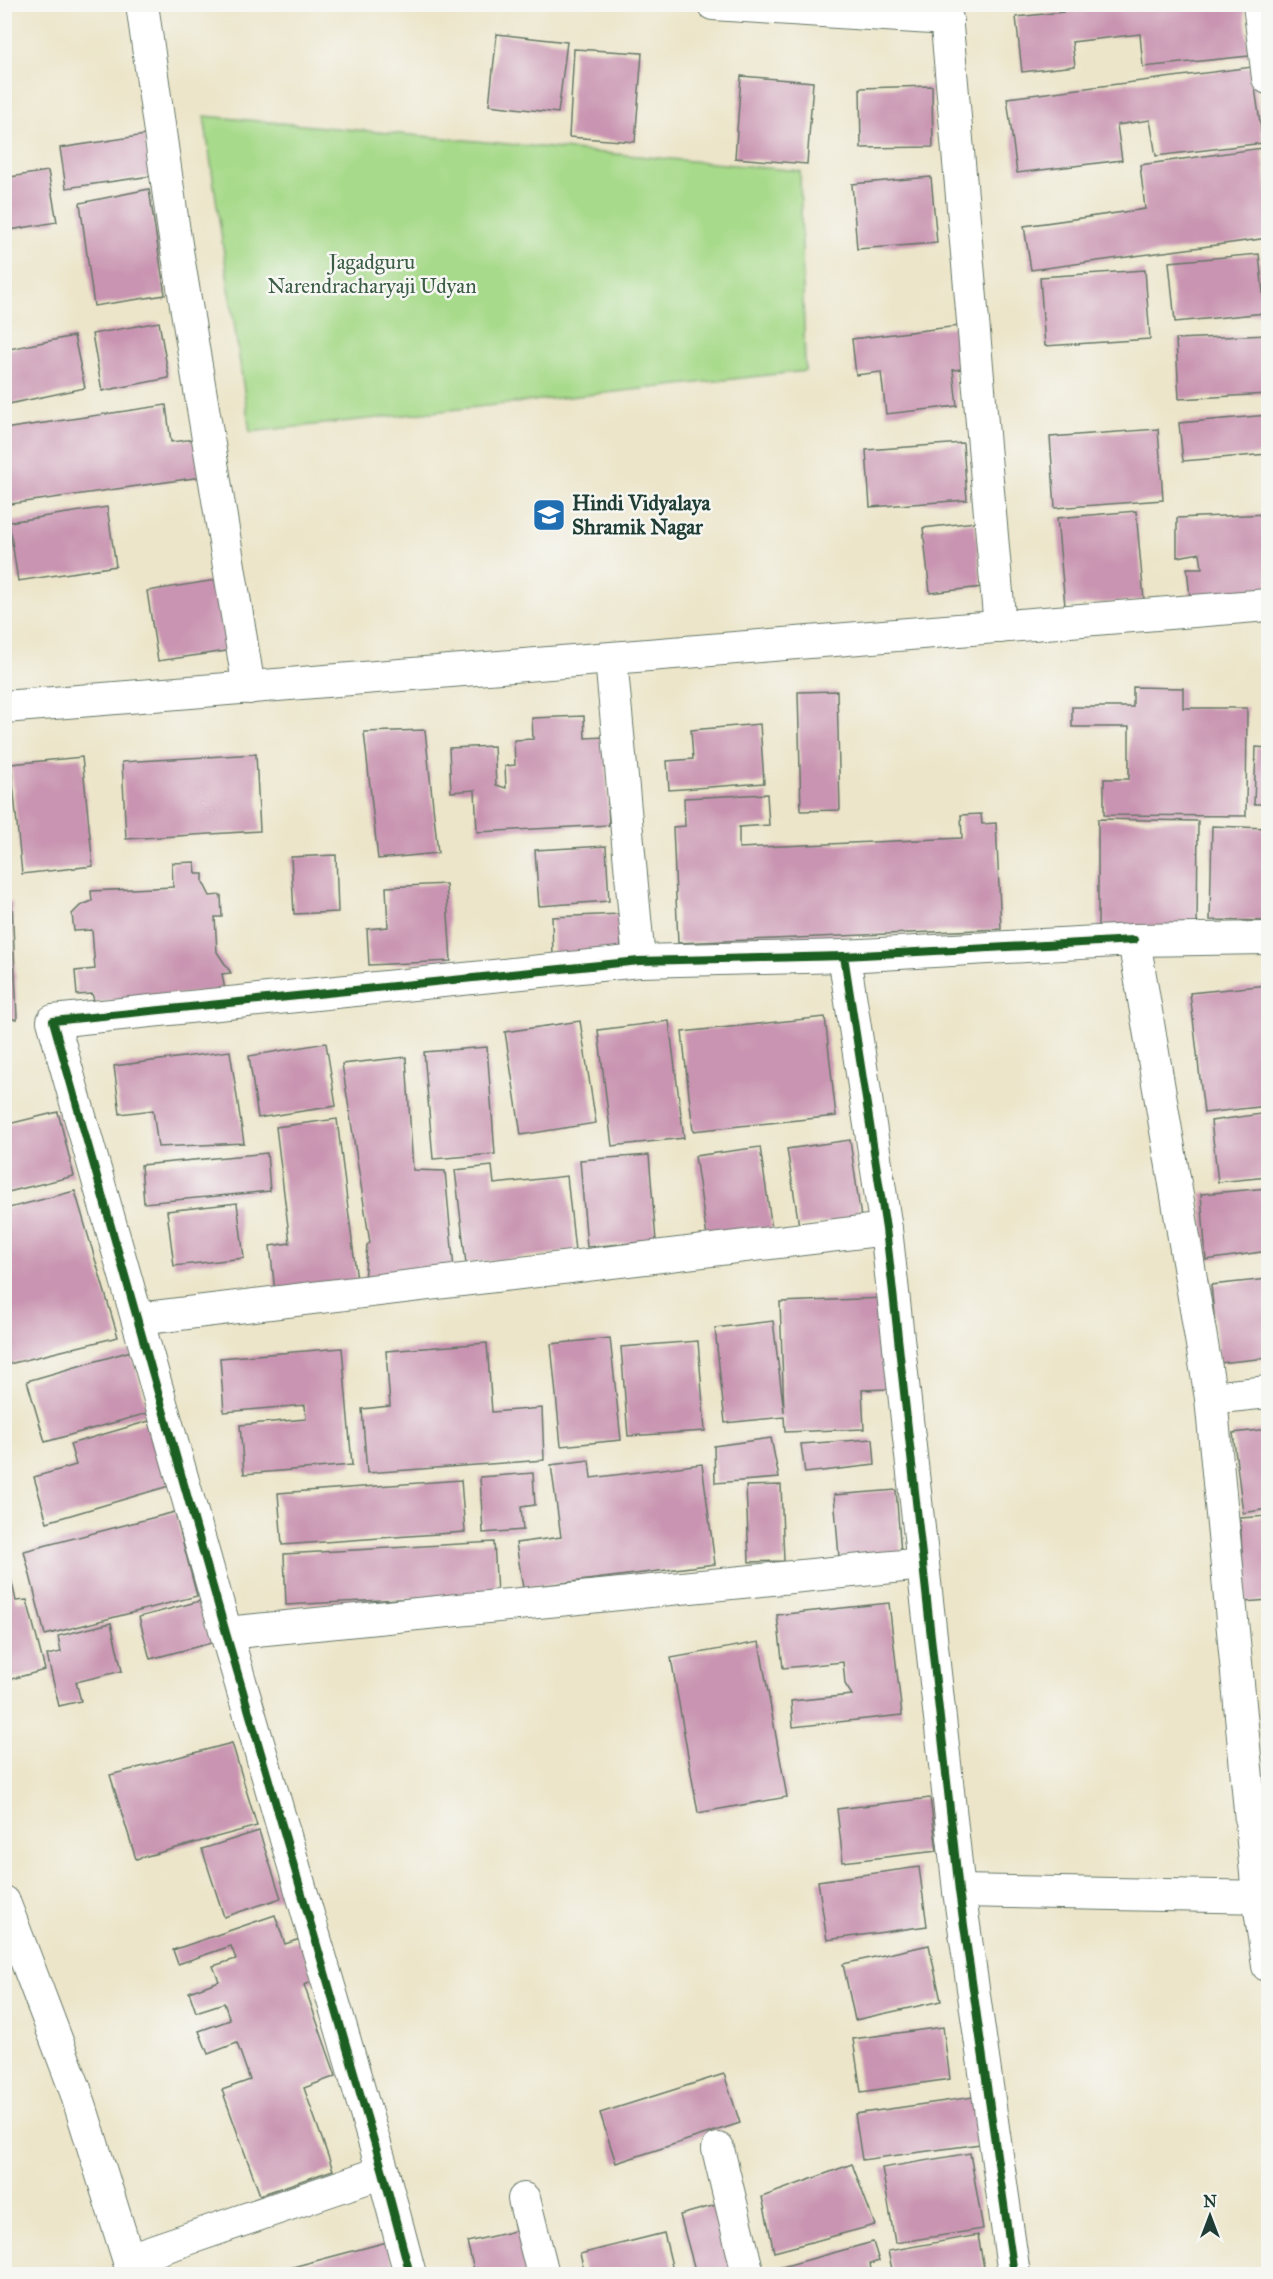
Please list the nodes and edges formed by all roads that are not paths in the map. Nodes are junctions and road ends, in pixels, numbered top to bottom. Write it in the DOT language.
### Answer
graph roads {
  1 [pos="142,4"];
  2 [pos="713,4"];
  3 [pos="1259,4"];
  4 [pos="946,12"];
  5 [pos="1269,78"];
  6 [pos="1269,605"];
  7 [pos="1000,627"];
  8 [pos="611,659"];
  9 [pos="249,688"];
  10 [pos="4,707"];
  11 [pos="1269,938"];
  12 [pos="1134,940"];
  13 [pos="844,956"];
  14 [pos="639,961"];
  15 [pos="886,1228"];
  16 [pos="138,1319"];
  17 [pos="1269,1392"];
  18 [pos="1211,1398"];
  19 [pos="923,1564"];
  20 [pos="226,1633"];
  21 [pos="959,1891"];
  22 [pos="1263,1896"];
  23 [pos="4,1902"];
  24 [pos="1269,1966"];
  25 [pos="717,2149"];
  26 [pos="383,2172"];
  27 [pos="524,2199"];
  28 [pos="131,2267"];
  29 [pos="410,2274"];
  30 [pos="543,2274"];
  31 [pos="748,2274"];
  32 [pos="1014,2274"];
  1 -- 9 [label="street"];
  2 -- 4 [label="street"];
  3 -- 5 [label="street"];
  4 -- 7 [label="street"];
  6 -- 7 [label="street"];
  7 -- 8 [label="street"];
  8 -- 9 [label="street"];
  8 -- 14 [label="street"];
  9 -- 10 [label="street"];
  11 -- 12 [label="street"];
  12 -- 13 [label="street"];
  12 -- 18 [label="street"];
  13 -- 14 [label="street"];
  13 -- 15 [label="street"];
  14 -- 16 [label="street"];
  15 -- 16 [label="street"];
  15 -- 19 [label="street"];
  16 -- 20 [label="street"];
  17 -- 18 [label="street"];
  18 -- 22 [label="street"];
  19 -- 20 [label="street"];
  19 -- 21 [label="street"];
  20 -- 26 [label="street"];
  21 -- 22 [label="street"];
  21 -- 32 [label="street"];
  22 -- 24 [label="street"];
  23 -- 28 [label="street"];
  25 -- 31 [label="street"];
  26 -- 28 [label="street"];
  26 -- 29 [label="street"];
  27 -- 30 [label="street"];
}
